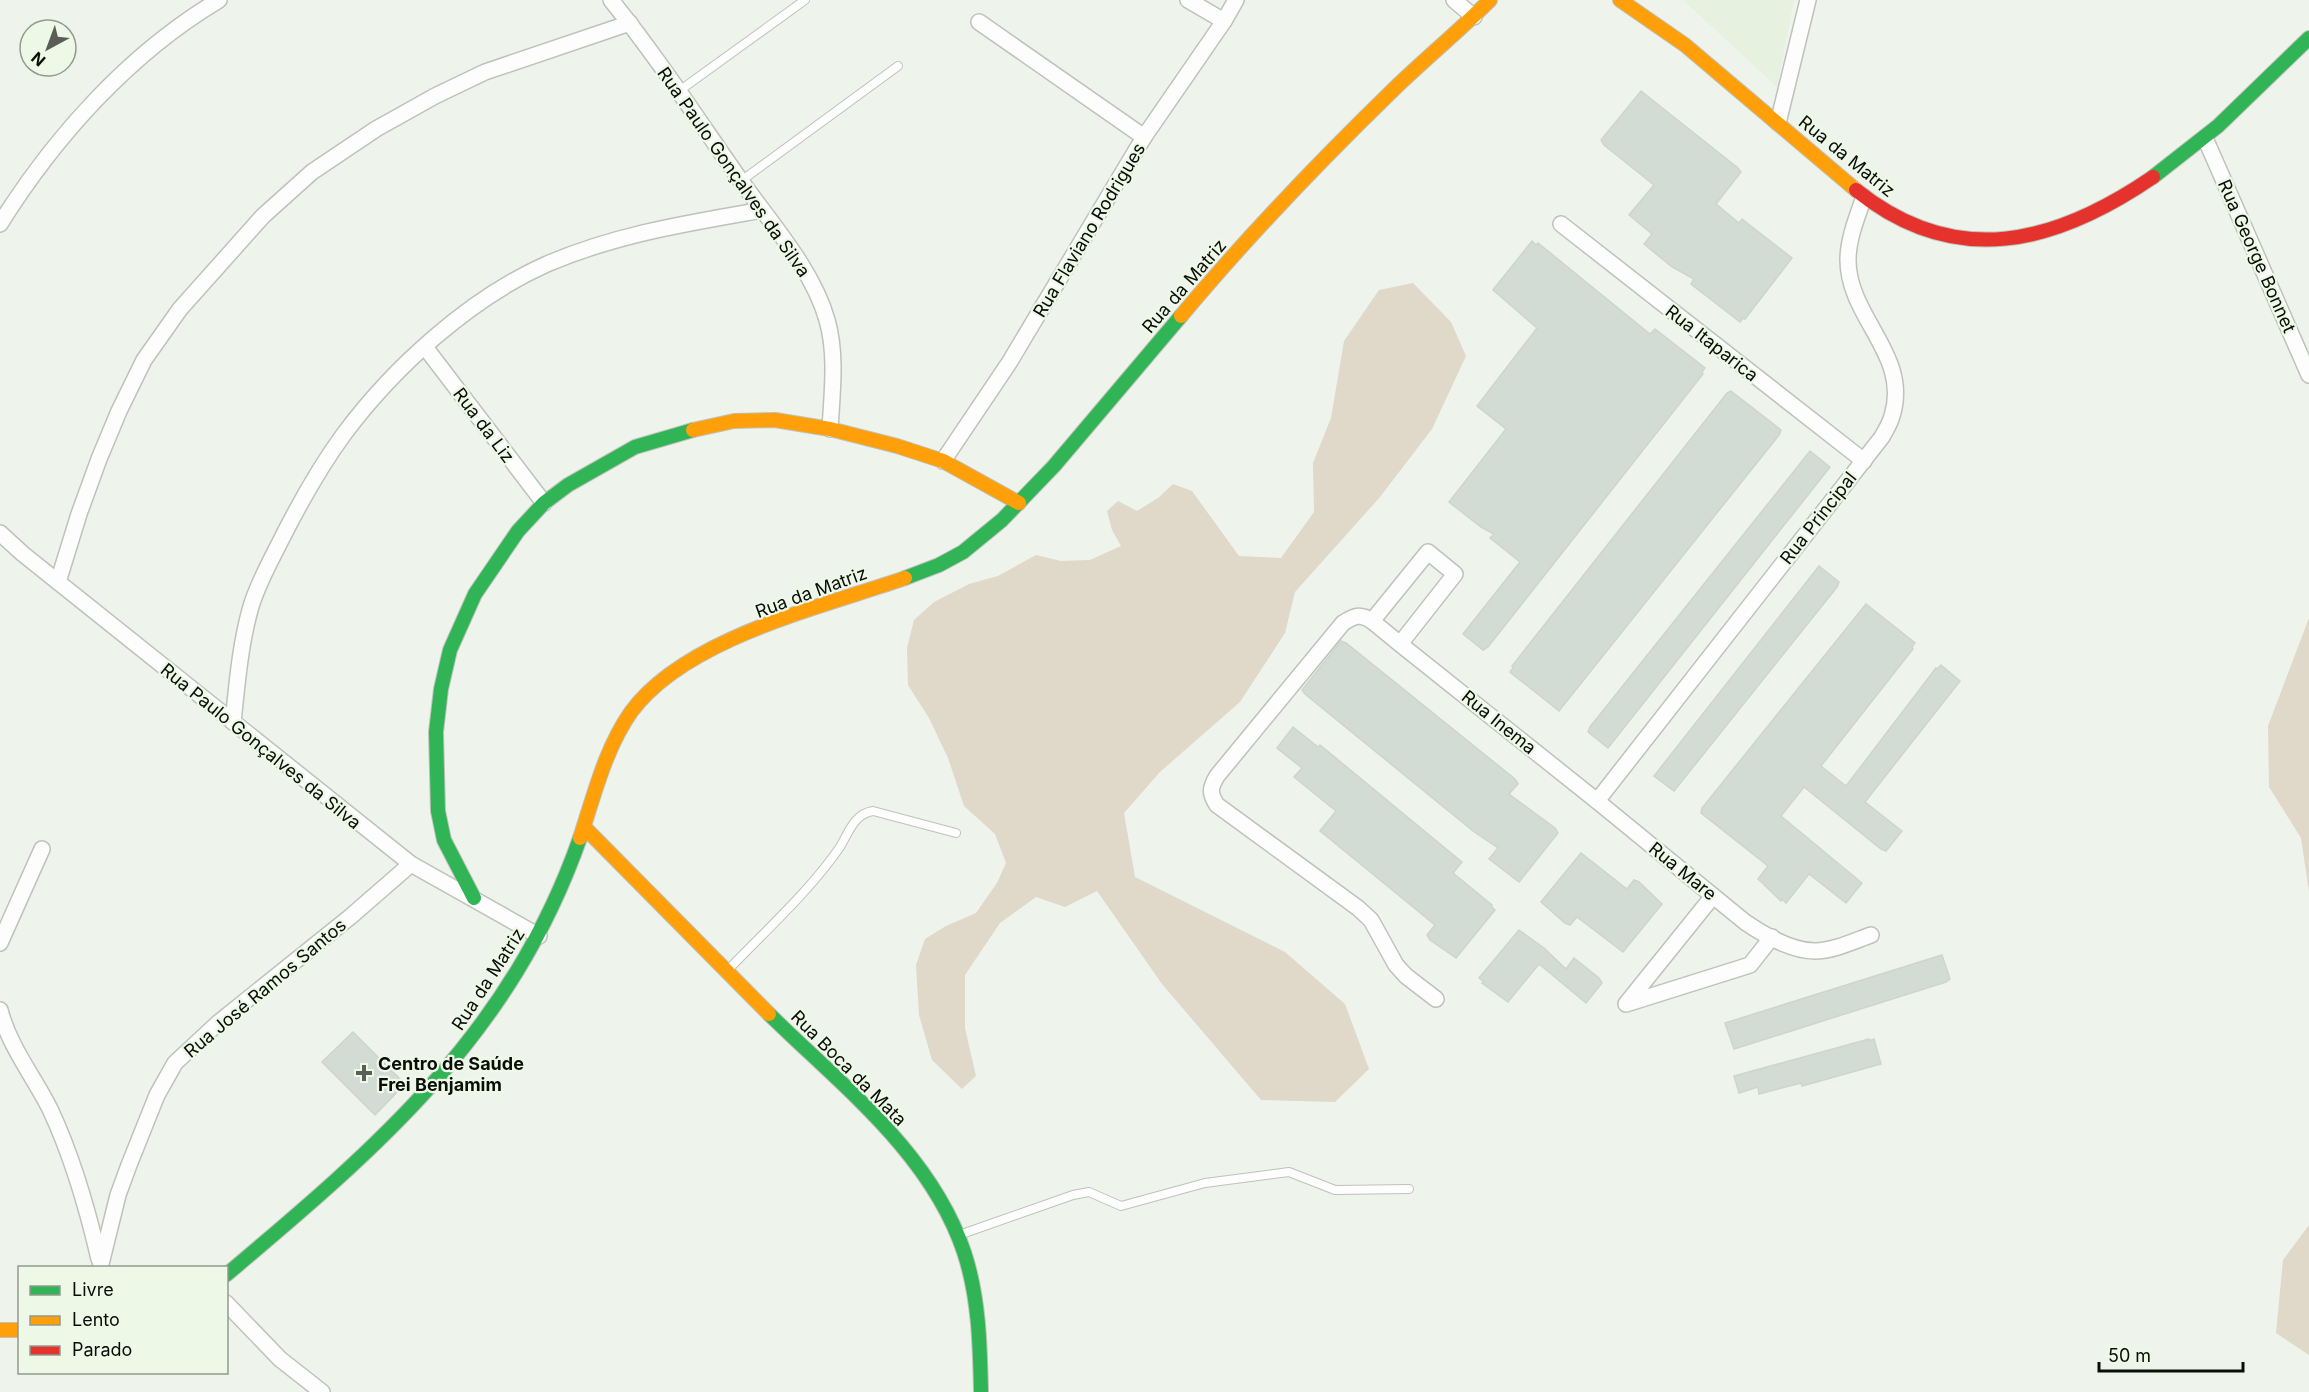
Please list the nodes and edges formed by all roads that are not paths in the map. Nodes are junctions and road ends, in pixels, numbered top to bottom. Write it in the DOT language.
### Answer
graph roads {
  1 [pos="219,0"];
  2 [pos="611,0"];
  3 [pos="805,0"];
  4 [pos="1188,0"];
  5 [pos="1236,0"];
  6 [pos="1454,0"];
  7 [pos="1491,0"];
  8 [pos="1620,0"];
  9 [pos="1808,0"];
  10 [pos="1474,17"];
  11 [pos="1224,21"];
  12 [pos="979,22"];
  13 [pos="630,23"];
  14 [pos="2309,38"];
  15 [pos="898,66"];
  16 [pos="679,91"];
  17 [pos="1778,123"];
  18 [pos="1144,137"];
  19 [pos="2205,138"];
  20 [pos="741,181"];
  21 [pos="1864,197"];
  22 [pos="762,210"];
  23 [pos="0,224"];
  24 [pos="1561,224"];
  25 [pos="425,347"];
  26 [pos="2309,375"];
  27 [pos="830,429"];
  28 [pos="943,461"];
  29 [pos="1864,461"];
  30 [pos="544,503"];
  31 [pos="1019,503"];
  32 [pos="0,532"];
  33 [pos="58,582"];
  34 [pos="1372,621"];
  35 [pos="1400,644"];
  36 [pos="233,722"];
  37 [pos="1597,801"];
  38 [pos="584,827"];
  39 [pos="956,833"];
  40 [pos="42,849"];
  41 [pos="411,864"];
  42 [pos="1713,896"];
  43 [pos="474,898"];
  44 [pos="1871,935"];
  45 [pos="538,936"];
  46 [pos="1772,937"];
  47 [pos="0,943"];
  48 [pos="726,972"];
  49 [pos="1436,999"];
  50 [pos="0,1010"];
  51 [pos="1410,1189"];
  52 [pos="958,1235"];
  53 [pos="100,1265"];
  54 [pos="228,1273"];
  55 [pos="228,1305"];
  56 [pos="0,1330"];
  57 [pos="18,1330"];
  58 [pos="322,1392"];
  59 [pos="981,1392"];
  1 -- 23 [label="street"];
  2 -- 13 [label="street, Rua Paulo Gonçalves da Silva"];
  3 -- 16 [label="lane"];
  4 -- 11 [label="street"];
  5 -- 11 [label="street, Rua Flaviano Rodrigues"];
  6 -- 10 [label="street"];
  7 -- 10 [label="street, Rua da Matriz"];
  8 -- 17 [label="street, Rua da Matriz"];
  9 -- 17 [label="street"];
  10 -- 31 [label="street, Rua da Matriz"];
  11 -- 18 [label="street, Rua Flaviano Rodrigues"];
  12 -- 18 [label="street"];
  13 -- 16 [label="street, Rua Paulo Gonçalves da Silva"];
  13 -- 33 [label="street"];
  14 -- 19 [label="street, Rua da Matriz"];
  15 -- 20 [label="lane"];
  16 -- 20 [label="street, Rua Paulo Gonçalves da Silva"];
  17 -- 21 [label="street, Rua da Matriz"];
  18 -- 28 [label="street, Rua Flaviano Rodrigues"];
  19 -- 21 [label="street, Rua da Matriz"];
  19 -- 26 [label="street, Rua George Bonnet"];
  20 -- 22 [label="street, Rua Paulo Gonçalves da Silva"];
  21 -- 29 [label="street, Rua Principal"];
  22 -- 25 [label="street"];
  22 -- 27 [label="street, Rua Paulo Gonçalves da Silva"];
  24 -- 29 [label="street, Rua Itaparica"];
  25 -- 30 [label="street, Rua da Liz"];
  25 -- 36 [label="street"];
  27 -- 28 [label="street"];
  27 -- 30 [label="street"];
  28 -- 31 [label="street"];
  29 -- 37 [label="street, Rua Principal"];
  30 -- 43 [label="street"];
  31 -- 38 [label="street, Rua da Matriz"];
  32 -- 33 [label="street, Rua Paulo Gonçalves da Silva"];
  33 -- 36 [label="street, Rua Paulo Gonçalves da Silva"];
  34 -- 35 [label="street, Rua Inema"];
  34 -- 35 [label="street"];
  34 -- 49 [label="street"];
  35 -- 37 [label="street, Rua Inema"];
  36 -- 41 [label="street, Rua Paulo Gonçalves da Silva"];
  37 -- 42 [label="street, Rua Mare"];
  38 -- 45 [label="street, Rua da Matriz"];
  38 -- 48 [label="street, Rua Boca da Mata"];
  39 -- 48 [label="lane"];
  40 -- 47 [label="street"];
  41 -- 43 [label="street, Rua Paulo Gonçalves da Silva"];
  41 -- 53 [label="street, Rua José Ramos Santos"];
  42 -- 46 [label="street, Rua Mare"];
  42 -- 46 [label="street"];
  43 -- 45 [label="street, Rua Paulo Gonçalves da Silva"];
  44 -- 46 [label="street, Rua Mare"];
  45 -- 54 [label="street, Rua da Matriz"];
  48 -- 52 [label="street, Rua Boca da Mata"];
  50 -- 53 [label="street"];
  51 -- 52 [label="lane"];
  52 -- 59 [label="street, Rua Boca da Mata"];
  55 -- 58 [label="street"];
  56 -- 57 [label="street"];
}
